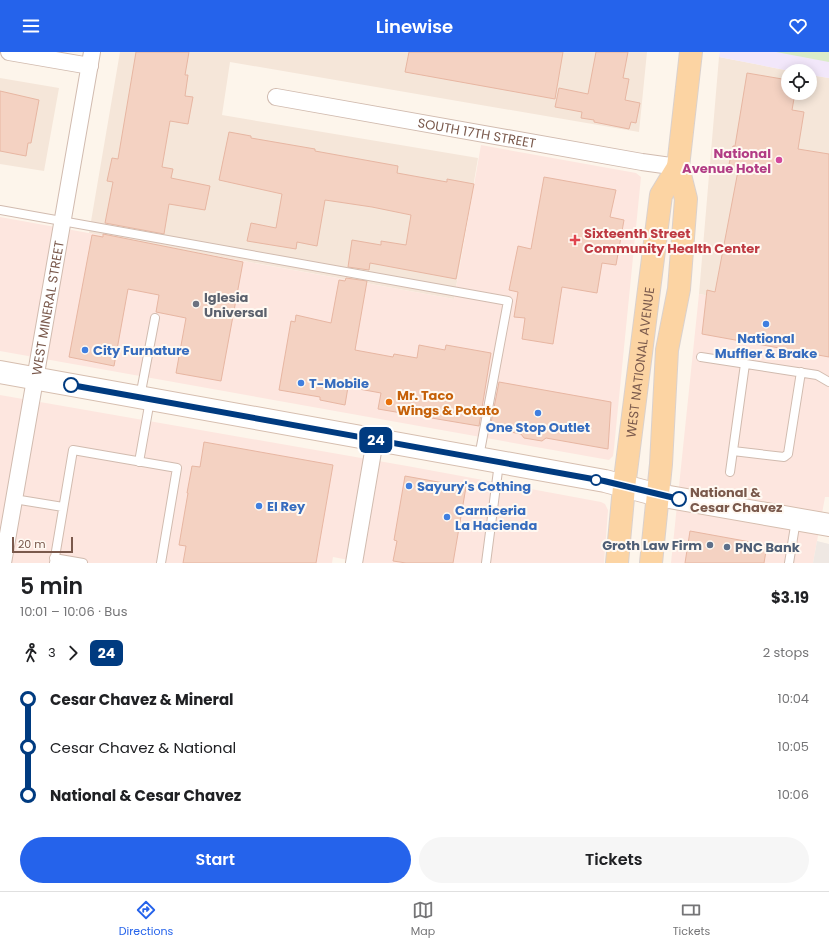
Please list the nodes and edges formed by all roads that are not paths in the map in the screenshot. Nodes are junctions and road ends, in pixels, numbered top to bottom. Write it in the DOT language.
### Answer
graph roads {
  1 [pos="9,52"];
  2 [pos="691,52"];
  3 [pos="91,59"];
  4 [pos="276,97"];
  5 [pos="678,167"];
  6 [pos="0,210"];
  7 [pos="63,221"];
  8 [pos="155,318"];
  9 [pos="642,346"];
  10 [pos="667,350"];
  11 [pos="701,356"];
  12 [pos="745,364"];
  13 [pos="0,372"];
  14 [pos="801,372"];
  15 [pos="35,379"];
  16 [pos="829,382"];
  17 [pos="145,399"];
  18 [pos="375,440"];
  19 [pos="733,451"];
  20 [pos="489,460"];
  21 [pos="139,462"];
  22 [pos="730,472"];
  23 [pos="624,487"];
  24 [pos="658,495"];
  25 [pos="14,499"];
  26 [pos="63,507"];
  27 [pos="796,519"];
  28 [pos="829,525"];
  29 [pos="4,531"];
  30 [pos="54,560"];
  31 [pos="3,563"];
  32 [pos="83,563"];
  33 [pos="161,563"];
  34 [pos="354,563"];
  35 [pos="486,563"];
  36 [pos="617,563"];
  37 [pos="651,563"];
  38 [pos="789,563"];
  1 -- 3 [label="street"];
  2 -- 5 [label="main road, WEST NATIONAL AVENUE"];
  3 -- 7 [label="street, WEST MINERAL STREET"];
  4 -- 5 [label="street, SOUTH 17TH STREET"];
  5 -- 9 [label="main road, WEST NATIONAL AVENUE"];
  5 -- 10 [label="main road, WEST NATIONAL AVENUE"];
  6 -- 7 [label="lane"];
  7 -- 15 [label="street, WEST MINERAL STREET"];
  7 -- 20 [label="lane"];
  8 -- 17 [label="lane"];
  9 -- 10 [label="main road"];
  9 -- 23 [label="main road, WEST NATIONAL AVENUE"];
  10 -- 24 [label="main road, WEST NATIONAL AVENUE"];
  11 -- 12 [label="lane"];
  12 -- 14 [label="lane"];
  12 -- 19 [label="lane"];
  13 -- 15 [label="main road"];
  14 -- 16 [label="lane"];
  14 -- 19 [label="lane"];
  15 -- 17 [label="main road"];
  15 -- 25 [label="street, WEST MINERAL STREET"];
  17 -- 18 [label="main road"];
  17 -- 21 [label="lane"];
  18 -- 20 [label="main road"];
  18 -- 34 [label="street"];
  19 -- 22 [label="lane"];
  20 -- 23 [label="main road"];
  20 -- 35 [label="lane"];
  21 -- 26 [label="lane"];
  21 -- 33 [label="lane"];
  23 -- 24 [label="main road"];
  23 -- 36 [label="main road, WEST NATIONAL AVENUE"];
  24 -- 27 [label="main road"];
  24 -- 37 [label="main road, WEST NATIONAL AVENUE"];
  25 -- 26 [label="lane"];
  25 -- 29 [label="street, WEST MINERAL STREET"];
  26 -- 30 [label="lane"];
  27 -- 28 [label="main road"];
  27 -- 38 [label="lane"];
  29 -- 31 [label="street, WEST MINERAL STREET"];
  30 -- 32 [label="lane"];
}
